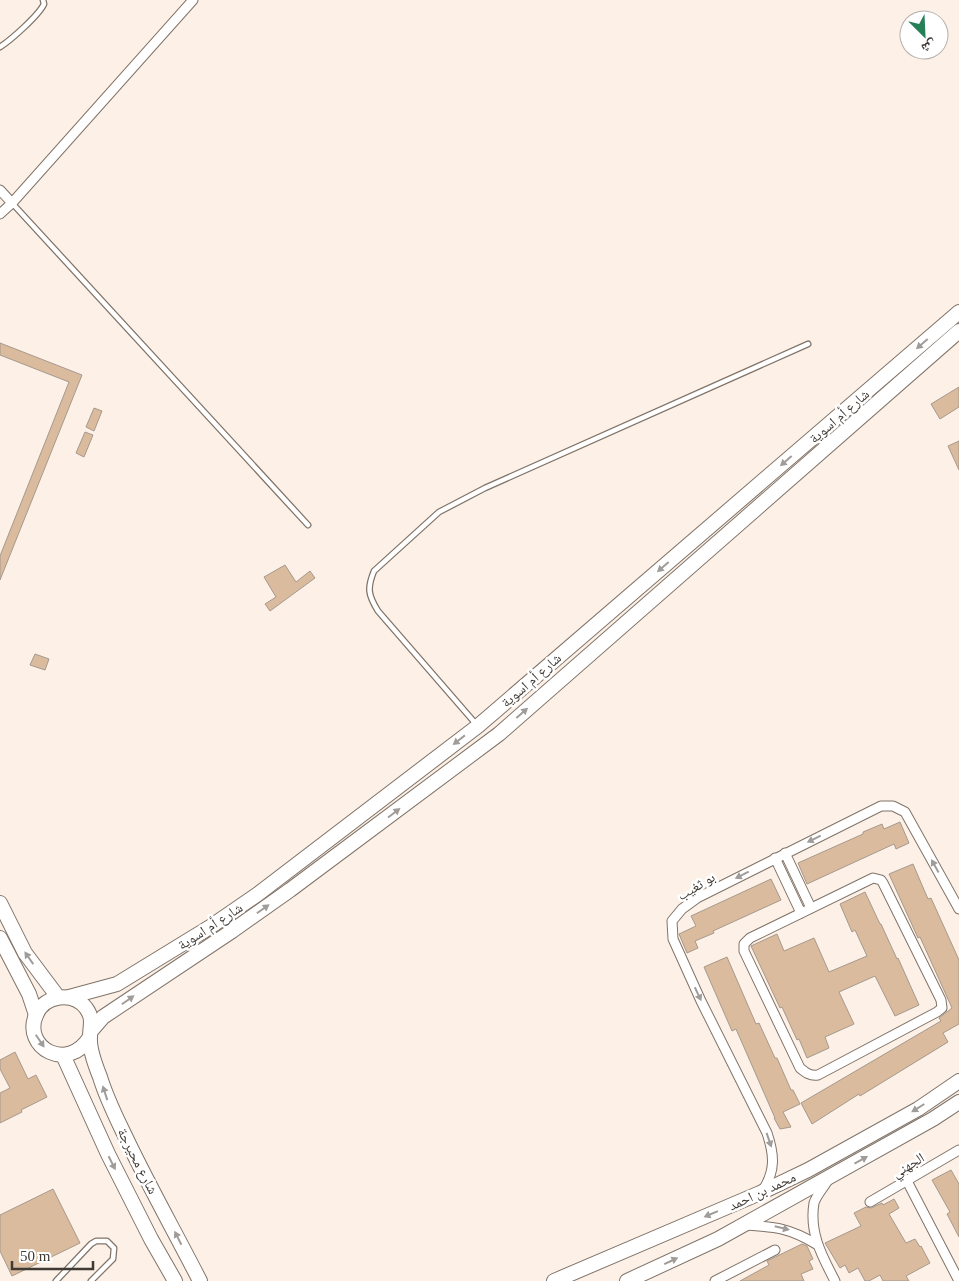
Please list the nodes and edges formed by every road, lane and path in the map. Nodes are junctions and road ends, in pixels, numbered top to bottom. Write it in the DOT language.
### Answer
graph roads {
  1 [pos="43,0"];
  2 [pos="193,0"];
  3 [pos="0,47"];
  4 [pos="0,190"];
  5 [pos="12,203"];
  6 [pos="0,214"];
  7 [pos="959,312"];
  8 [pos="959,331"];
  9 [pos="808,344"];
  10 [pos="308,524"];
  11 [pos="478,726"];
  12 [pos="785,853"];
  13 [pos="775,858"];
  14 [pos="0,903"];
  15 [pos="811,908"];
  16 [pos="959,909"];
  17 [pos="801,913"];
  18 [pos="0,938"];
  19 [pos="64,997"];
  20 [pos="36,1015"];
  21 [pos="90,1034"];
  22 [pos="63,1055"];
  23 [pos="959,1081"];
  24 [pos="959,1102"];
  25 [pos="959,1150"];
  26 [pos="829,1178"];
  27 [pos="907,1181"];
  28 [pos="760,1193"];
  29 [pos="870,1202"];
  30 [pos="744,1225"];
  31 [pos="816,1244"];
  32 [pos="775,1250"];
  33 [pos="557,1280"];
  34 [pos="56,1281"];
  35 [pos="91,1281"];
  36 [pos="176,1281"];
  37 [pos="200,1281"];
  38 [pos="627,1281"];
  39 [pos="715,1281"];
  40 [pos="835,1281"];
  41 [pos="959,1281"];
  1 -- 3 [label="lane"];
  2 -- 5 [label="street"];
  4 -- 5 [label="street"];
  5 -- 6 [label="street"];
  5 -- 10 [label="lane"];
  7 -- 11 [label="street, شارع أم اسوية, one-way"];
  21 -- 8 [label="street, شارع أم اسوية, one-way"];
  9 -- 11 [label="lane"];
  11 -- 19 [label="street, شارع أم اسوية, one-way"];
  12 -- 13 [label="street, بو ثغيب"];
  12 -- 15 [label="street"];
  16 -- 12 [label="street, بو ثغيب, one-way"];
  13 -- 17 [label="street"];
  13 -- 28 [label="street, بو ثغيب, one-way"];
  19 -- 14 [label="street, one-way"];
  15 -- 17 [label="street"];
  15 -- 17 [label="street"];
  18 -- 20 [label="street"];
  19 -- 20 [label="street"];
  19 -- 21 [label="street"];
  20 -- 22 [label="street, one-way"];
  21 -- 22 [label="street"];
  37 -- 21 [label="street, شارع محيرجة, one-way"];
  22 -- 36 [label="street, شارع محيرجة, one-way"];
  23 -- 28 [label="street, محمد بن احمد, one-way"];
  26 -- 24 [label="street, محمد بن احمد, one-way"];
  25 -- 27 [label="street, الجهني"];
  26 -- 30 [label="street, محمد بن احمد"];
  26 -- 31 [label="street"];
  27 -- 29 [label="street, الجهني"];
  27 -- 41 [label="street"];
  28 -- 33 [label="street, محمد بن احمد, one-way"];
  30 -- 31 [label="street, one-way"];
  38 -- 30 [label="street, محمد بن احمد, one-way"];
  31 -- 40 [label="street"];
  32 -- 39 [label="street"];
  34 -- 35 [label="lane"];
}
